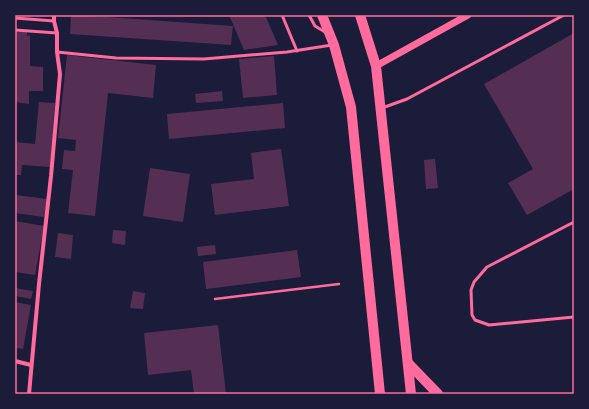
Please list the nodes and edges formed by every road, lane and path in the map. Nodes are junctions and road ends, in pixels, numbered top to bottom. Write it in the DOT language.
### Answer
graph roads {
  1 [pos="54,15"];
  2 [pos="282,15"];
  3 [pos="309,15"];
  4 [pos="322,15"];
  5 [pos="360,15"];
  6 [pos="468,15"];
  7 [pos="564,15"];
  8 [pos="15,18"];
  9 [pos="54,21"];
  10 [pos="15,30"];
  11 [pos="56,33"];
  12 [pos="332,40"];
  13 [pos="297,51"];
  14 [pos="57,52"];
  15 [pos="376,66"];
  16 [pos="381,108"];
  17 [pos="574,222"];
  18 [pos="339,284"];
  19 [pos="216,299"];
  20 [pos="574,317"];
  21 [pos="15,361"];
  22 [pos="408,363"];
  23 [pos="31,364"];
  24 [pos="29,394"];
  25 [pos="380,394"];
  26 [pos="411,394"];
  27 [pos="438,394"];
  1 -- 9 [label="street"];
  2 -- 13 [label="lane"];
  3 -- 12 [label="lane"];
  4 -- 12 [label="main road"];
  5 -- 15 [label="main road"];
  6 -- 15 [label="street"];
  7 -- 16 [label="lane"];
  8 -- 9 [label="lane"];
  9 -- 11 [label="street"];
  10 -- 11 [label="lane"];
  11 -- 14 [label="street"];
  12 -- 13 [label="lane"];
  12 -- 25 [label="main road"];
  13 -- 14 [label="lane"];
  14 -- 23 [label="street"];
  15 -- 16 [label="main road"];
  16 -- 22 [label="main road"];
  17 -- 20 [label="lane"];
  18 -- 19 [label="path"];
  21 -- 23 [label="street"];
  22 -- 26 [label="main road"];
  22 -- 27 [label="main road"];
  23 -- 24 [label="street"];
}
